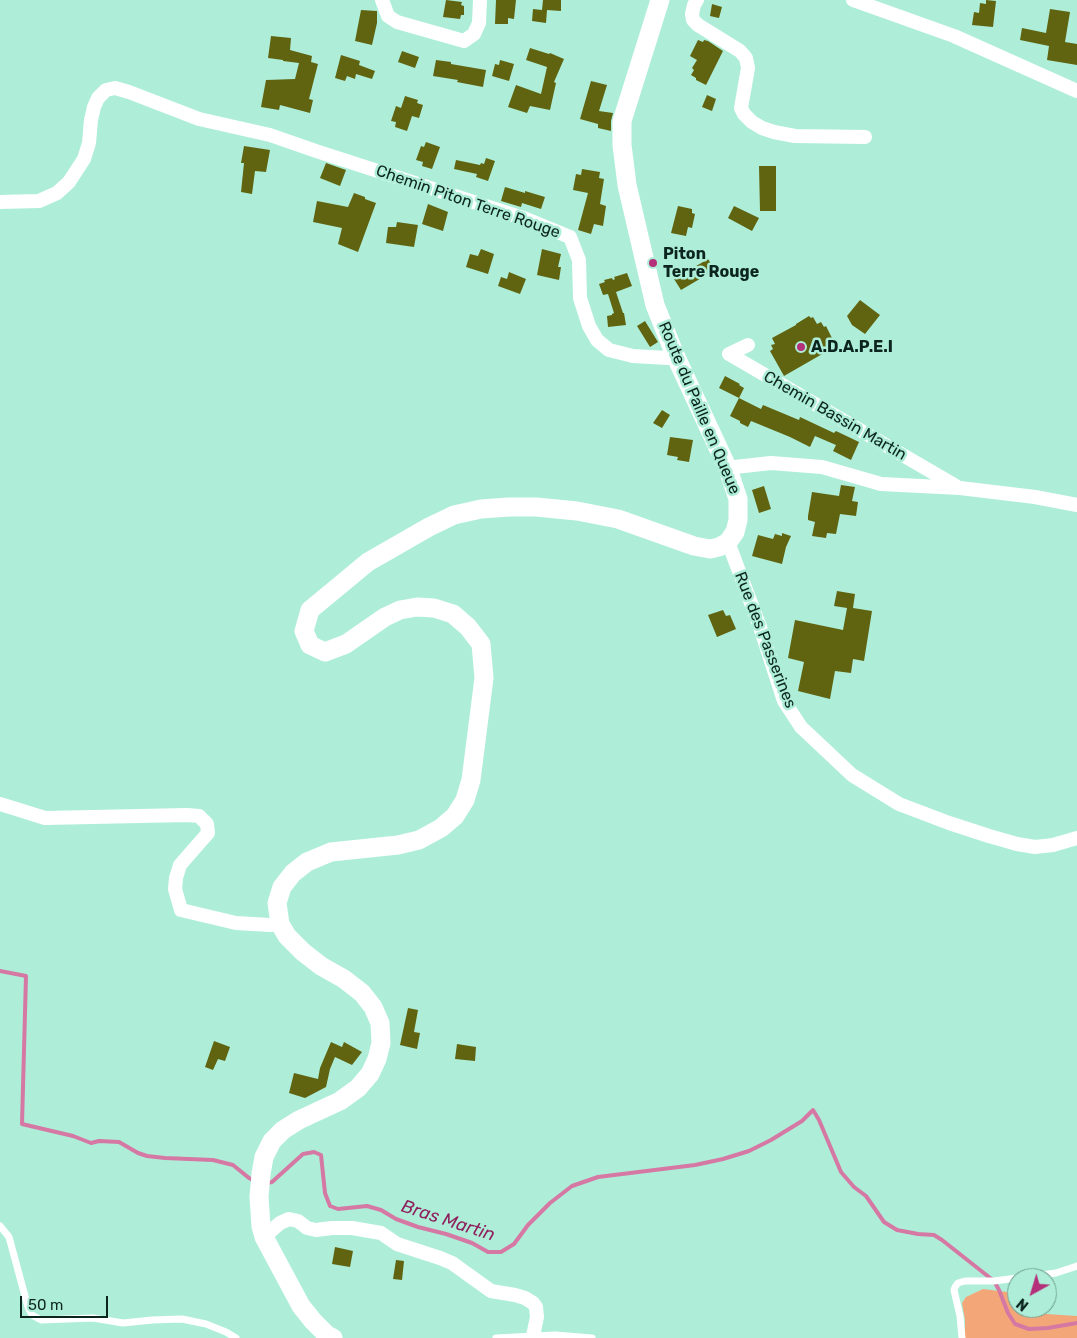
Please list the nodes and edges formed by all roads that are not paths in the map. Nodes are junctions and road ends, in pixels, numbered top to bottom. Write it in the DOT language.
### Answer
graph roads {
  1 [pos="382,0"];
  2 [pos="480,0"];
  3 [pos="660,0"];
  4 [pos="697,0"];
  5 [pos="853,0"];
  6 [pos="1077,91"];
  7 [pos="865,137"];
  8 [pos="0,202"];
  9 [pos="748,345"];
  10 [pos="675,355"];
  11 [pos="728,469"];
  12 [pos="960,488"];
  13 [pos="1077,505"];
  14 [pos="728,542"];
  15 [pos="0,804"];
  16 [pos="1077,838"];
  17 [pos="280,924"];
  18 [pos="0,1226"];
  19 [pos="264,1237"];
  20 [pos="1077,1266"];
  21 [pos="533,1336"];
  22 [pos="236,1338"];
  23 [pos="333,1338"];
  24 [pos="496,1338"];
  25 [pos="592,1338"];
  26 [pos="962,1338"];
  1 -- 2 [label="street"];
  3 -- 10 [label="main road, Route du Paille en Queue"];
  4 -- 7 [label="street"];
  5 -- 6 [label="street"];
  8 -- 10 [label="street, Chemin Piton Terre Rouge"];
  9 -- 12 [label="street, Chemin Bassin Martin"];
  10 -- 11 [label="main road, Route du Paille en Queue"];
  11 -- 12 [label="street, Chemin Bassin Martin"];
  11 -- 14 [label="main road, Route du Paille en Queue"];
  12 -- 13 [label="street, Chemin Bassin Martin"];
  14 -- 16 [label="street, Rue des Passerines"];
  14 -- 17 [label="main road"];
  15 -- 17 [label="street"];
  17 -- 19 [label="main road"];
  18 -- 22 [label="lane"];
  19 -- 21 [label="street"];
  19 -- 23 [label="main road"];
  20 -- 26 [label="lane"];
  21 -- 24 [label="lane"];
  21 -- 25 [label="lane"];
}
